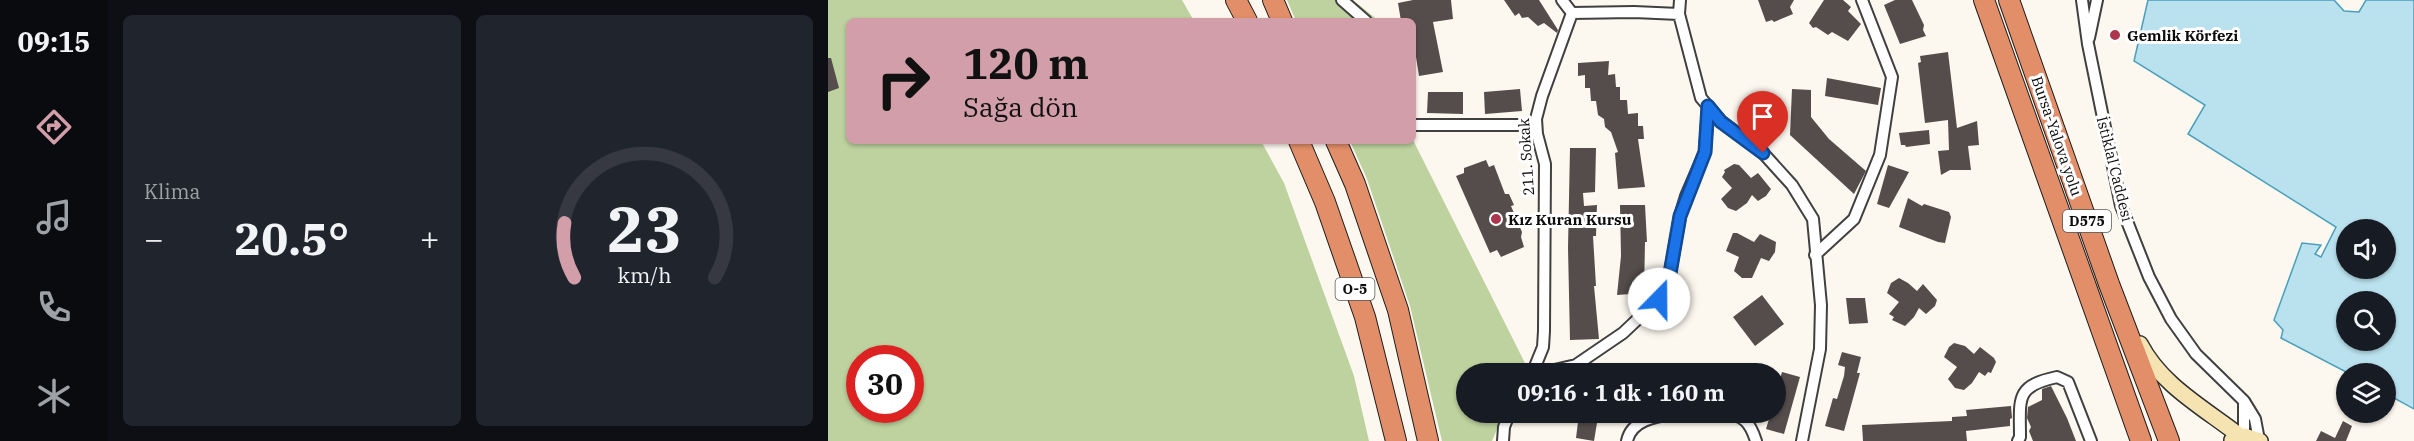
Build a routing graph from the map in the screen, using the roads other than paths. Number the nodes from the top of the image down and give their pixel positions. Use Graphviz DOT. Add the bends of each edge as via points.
graph roads {
  1 [pos="1222,0"];
  2 [pos="1236,0"];
  3 [pos="1273,0"];
  4 [pos="1342,0"];
  5 [pos="1562,0"];
  6 [pos="1680,0"];
  7 [pos="1862,0"];
  8 [pos="1984,0"];
  9 [pos="2009,0"];
  10 [pos="2082,0"];
  11 [pos="2097,0"];
  12 [pos="1572,13"];
  13 [pos="1679,14"];
  14 [pos="1232,18"];
  15 [pos="1245,18"];
  16 [pos="1281,18"];
  17 [pos="1363,18"];
  18 [pos="2088,44"];
  19 [pos="1708,106"];
  20 [pos="1416,125"];
  21 [pos="1536,125"];
  22 [pos="1298,144"];
  23 [pos="1337,144"];
  24 [pos="1815,255"];
  25 [pos="2109,284"];
  26 [pos="1538,363"];
  27 [pos="1579,363"];
  28 [pos="2120,380"];
  29 [pos="1506,423"];
  30 [pos="1640,423"];
  31 [pos="1748,423"];
  32 [pos="2246,439"];
  33 [pos="1396,441"];
  34 [pos="1428,441"];
  35 [pos="1503,441"];
  36 [pos="1627,441"];
  37 [pos="1756,441"];
  38 [pos="1802,441"];
  39 [pos="2018,441"];
  40 [pos="2091,441"];
  41 [pos="2133,441"];
  42 [pos="2141,441"];
  43 [pos="2169,441"];
  1 -- 14 [label="highway"];
  2 -- 15 [label="highway"];
  3 -- 16 [label="highway"];
  4 -- 17 [label="street"];
  5 -- 12 [label="street"];
  6 -- 13 [label="street"];
  7 -- 24 [label="street" via="1892,77 1881,155 1854,219"];
  8 -- 28 [label="highway, Bursa-Yalova yolu / D575"];
  9 -- 25 [label="highway, Bursa-Yalova yolu / D575"];
  10 -- 18 [label="street, İstiklal Caddesi"];
  11 -- 18 [label="street"];
  12 -- 13 [label="street"];
  12 -- 21 [label="street, 211. Sokak" via="1542,96"];
  13 -- 19 [label="street" via="1701,98"];
  18 -- 32 [label="street, İstiklal Caddesi" via="2121,206 2149,277 2171,319 2196,354 2244,401 2255,419"];
  19 -- 24 [label="street" via="1721,122 1763,153 1792,185 1813,219"];
  19 -- 27 [label="street" via="1705,152 1680,216 1669,279 1659,299 1623,333"];
  20 -- 21 [label="street"];
  21 -- 26 [label="street, 211. Sokak" via="1545,164 1544,331"];
  22 -- 33 [label="highway, O-5" via="1325,202 1365,318"];
  23 -- 34 [label="highway, O-5" via="1398,310"];
  24 -- 38 [label="street" via="1821,305 1820,349"];
  25 -- 32 [label="main road, İstiklal Caddesi" via="2147,358 2172,386"];
  25 -- 43 [label="highway, Bursa-Yalova yolu / D575"];
  28 -- 41 [label="main road"];
  28 -- 42 [label="highway, Bursa-Yalova yolu / D575"];
  29 -- 35 [label="street"];
  30 -- 36 [label="street" via="1629,430"];
  31 -- 37 [label="street"];
  39 -- 40 [label="street" via="2021,396 2029,385 2057,377 2068,382"];
}
